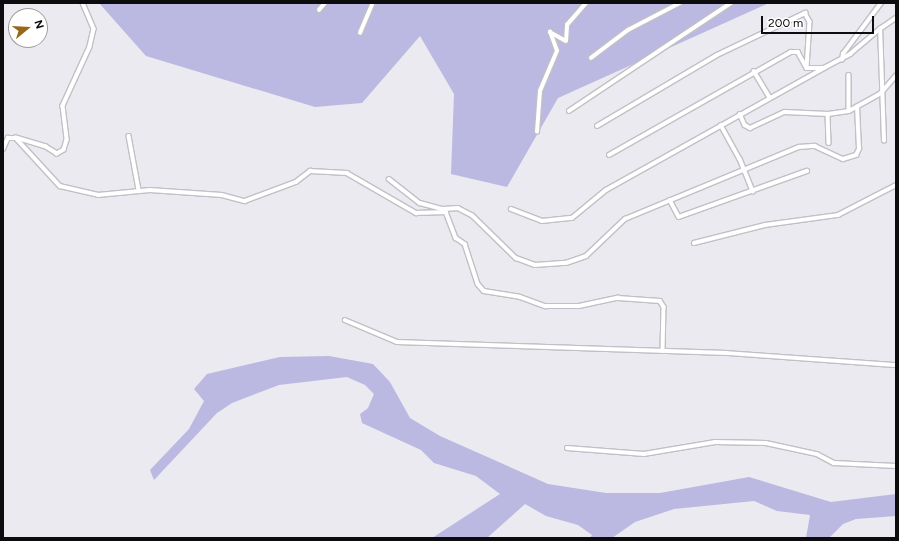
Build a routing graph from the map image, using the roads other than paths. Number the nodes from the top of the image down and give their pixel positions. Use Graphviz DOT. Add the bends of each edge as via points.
graph roads {
  1 [pos="83,3"];
  2 [pos="325,3"];
  3 [pos="373,3"];
  4 [pos="586,3"];
  5 [pos="680,3"];
  6 [pos="731,3"];
  7 [pos="881,3"];
  8 [pos="319,10"];
  9 [pos="896,18"];
  10 [pos="880,29"];
  11 [pos="360,33"];
  12 [pos="591,58"];
  13 [pos="842,60"];
  14 [pos="807,68"];
  15 [pos="824,68"];
  16 [pos="754,71"];
  17 [pos="849,75"];
  18 [pos="896,76"];
  19 [pos="881,93"];
  20 [pos="770,98"];
  21 [pos="857,107"];
  22 [pos="569,111"];
  23 [pos="849,111"];
  24 [pos="740,114"];
  25 [pos="828,114"];
  26 [pos="721,125"];
  27 [pos="597,126"];
  28 [pos="537,132"];
  29 [pos="129,136"];
  30 [pos="16,138"];
  31 [pos="884,141"];
  32 [pos="830,143"];
  33 [pos="3,149"];
  34 [pos="609,155"];
  35 [pos="745,170"];
  36 [pos="807,171"];
  37 [pos="389,179"];
  38 [pos="896,185"];
  39 [pos="139,190"];
  40 [pos="753,192"];
  41 [pos="670,200"];
  42 [pos="512,209"];
  43 [pos="444,211"];
  44 [pos="694,243"];
  45 [pos="345,320"];
  46 [pos="663,350"];
  47 [pos="896,365"];
  48 [pos="567,448"];
  49 [pos="896,466"];
  1 -- 30 [label="street" via="94,29 90,47 63,106 67,140 64,150 57,154 46,146"];
  2 -- 8 [label="street"];
  3 -- 11 [label="street"];
  4 -- 28 [label="street" via="567,25 566,41 550,32 557,51 540,92"];
  5 -- 12 [label="street" via="628,30"];
  6 -- 22 [label="street"];
  7 -- 13 [label="street" via="843,54"];
  9 -- 10 [label="street"];
  10 -- 13 [label="street"];
  10 -- 19 [label="street"];
  13 -- 15 [label="street"];
  14 -- 15 [label="street"];
  14 -- 16 [label="street" via="798,52 791,52"];
  14 -- 27 [label="street" via="810,22 805,13 717,55"];
  15 -- 20 [label="street"];
  16 -- 20 [label="street"];
  16 -- 34 [label="street"];
  17 -- 23 [label="street"];
  18 -- 19 [label="street"];
  19 -- 21 [label="street"];
  19 -- 31 [label="street"];
  20 -- 24 [label="street"];
  21 -- 23 [label="street"];
  21 -- 35 [label="street" via="856,155 843,159 808,144"];
  23 -- 25 [label="street"];
  24 -- 25 [label="street" via="745,126 750,128 785,112"];
  24 -- 26 [label="street"];
  25 -- 32 [label="street"];
  26 -- 35 [label="street"];
  26 -- 42 [label="street" via="606,190 572,218 536,220"];
  29 -- 39 [label="street"];
  30 -- 33 [label="street" via="8,138"];
  30 -- 39 [label="street" via="25,152 63,188 104,196"];
  35 -- 40 [label="street"];
  35 -- 41 [label="street"];
  36 -- 40 [label="street"];
  37 -- 43 [label="street" via="420,203"];
  38 -- 44 [label="street" via="838,216 765,226"];
  39 -- 43 [label="street" via="222,195 244,201 296,182 310,171 347,173 416,213"];
  40 -- 41 [label="street" via="679,217"];
  41 -- 43 [label="street" via="625,218 578,261 543,266 516,258 483,224 462,209"];
  43 -- 46 [label="street" via="456,238 465,244 480,289 545,306 579,306 618,298 658,300 664,307"];
  45 -- 46 [label="street" via="397,342"];
  46 -- 47 [label="street" via="861,360"];
  48 -- 49 [label="street" via="644,454 715,442 766,443 817,454 834,463"];
}
